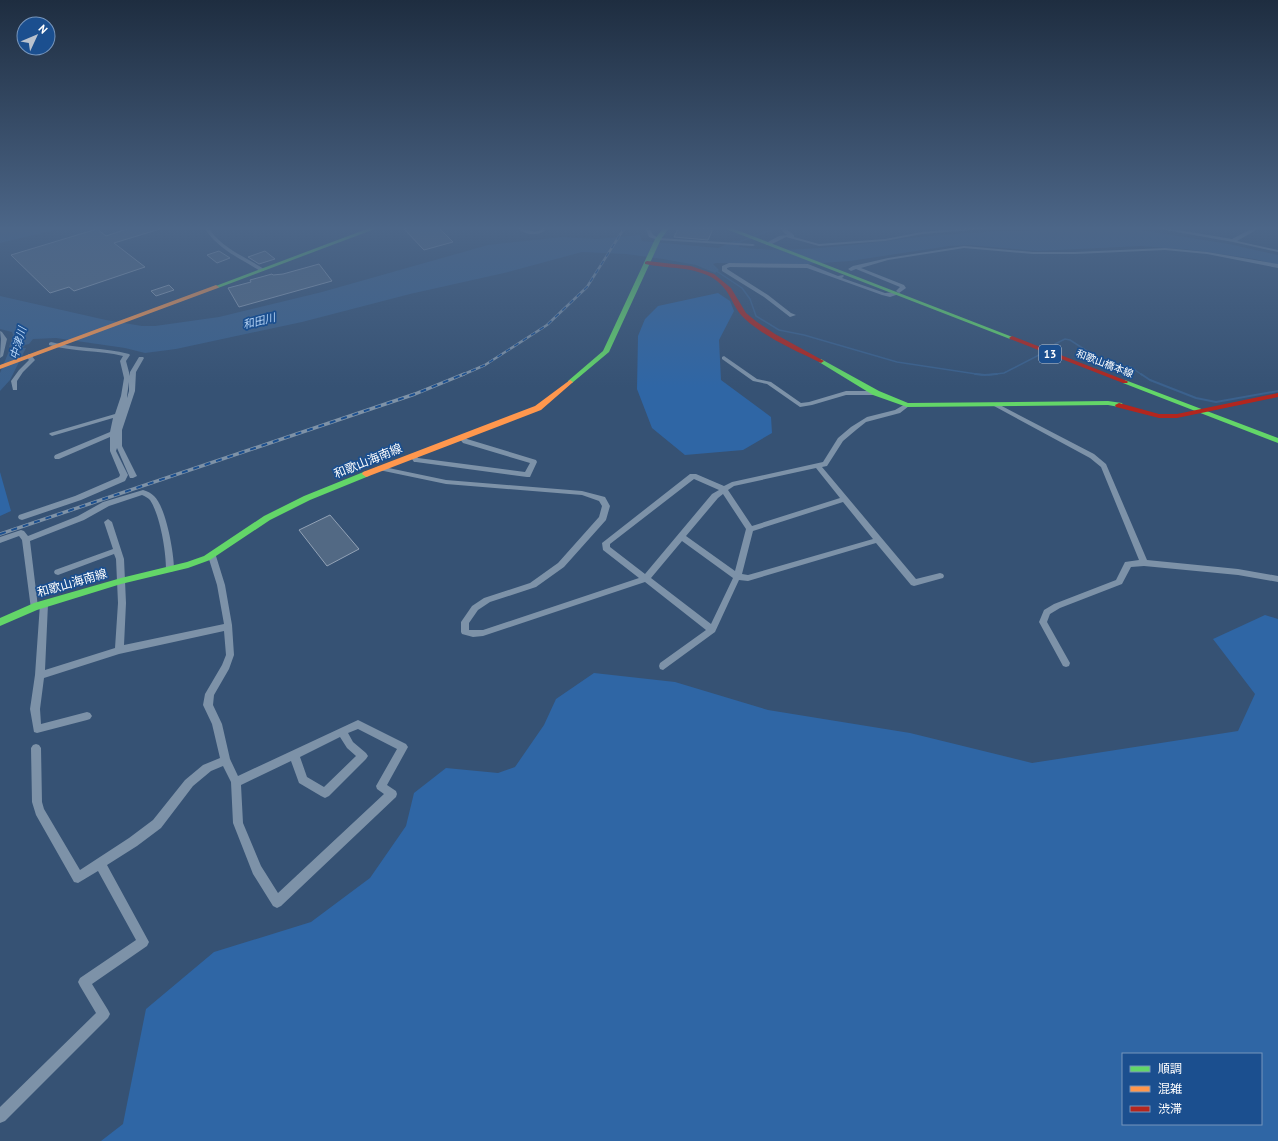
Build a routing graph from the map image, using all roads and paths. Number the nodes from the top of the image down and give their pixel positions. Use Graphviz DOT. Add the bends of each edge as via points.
graph roads {
  1 [pos="230,280"];
  2 [pos="639,280"];
  3 [pos="722,280"];
  4 [pos="738,280"];
  5 [pos="848,280"];
  6 [pos="867,280"];
  7 [pos="886,280"];
  8 [pos="727,283"];
  9 [pos="898,292"];
  10 [pos="794,315"];
  11 [pos="0,334"];
  12 [pos="58,344"];
  13 [pos="29,355"];
  14 [pos="141,358"];
  15 [pos="724,358"];
  16 [pos="0,363"];
  17 [pos="15,389"];
  18 [pos="876,393"];
  19 [pos="1278,395"];
  20 [pos="906,405"];
  21 [pos="996,405"];
  22 [pos="1210,410"];
  23 [pos="1199,412"];
  24 [pos="117,415"];
  25 [pos="52,434"];
  26 [pos="113,434"];
  27 [pos="1278,435"];
  28 [pos="462,438"];
  29 [pos="1278,441"];
  30 [pos="413,456"];
  31 [pos="57,457"];
  32 [pos="818,466"];
  33 [pos="379,468"];
  34 [pos="133,476"];
  35 [pos="724,489"];
  36 [pos="844,499"];
  37 [pos="22,517"];
  38 [pos="108,522"];
  39 [pos="750,529"];
  40 [pos="681,536"];
  41 [pos="0,540"];
  42 [pos="26,540"];
  43 [pos="878,540"];
  44 [pos="117,550"];
  45 [pos="212,556"];
  46 [pos="1144,563"];
  47 [pos="170,569"];
  48 [pos="58,572"];
  49 [pos="940,576"];
  50 [pos="737,577"];
  51 [pos="646,578"];
  52 [pos="1278,579"];
  53 [pos="120,581"];
  54 [pos="44,604"];
  55 [pos="34,607"];
  56 [pos="0,622"];
  57 [pos="228,627"];
  58 [pos="712,630"];
  59 [pos="119,650"];
  60 [pos="1066,663"];
  61 [pos="664,666"];
  62 [pos="40,676"];
  63 [pos="87,716"];
  64 [pos="342,731"];
  65 [pos="36,748"];
  66 [pos="294,754"];
  67 [pos="225,760"];
  68 [pos="236,782"];
  69 [pos="100,863"];
  70 [pos="0,1116"];
  1 -- 12 [label="main road"];
  2 -- 28 [label="main road, 和歌山海南線" via="606,352 599,359 538,408"];
  3 -- 8 [label="main road"];
  4 -- 8 [label="street"];
  4 -- 10 [label="street" via="778,304 790,315"];
  5 -- 9 [label="street" via="884,294"];
  6 -- 9 [label="main road, 和歌山橋本線 / 13"];
  7 -- 9 [label="street" via="902,286"];
  8 -- 18 [label="main road" via="746,316 762,328"];
  9 -- 22 [label="main road, 和歌山橋本線 / 13"];
  9 -- 23 [label="main road, 和歌山橋本線 / 13"];
  11 -- 16 [label="street" via="4,339"];
  12 -- 13 [label="main road"];
  12 -- 24 [label="street" via="65,348 97,349 127,355 123,361 127,378"];
  13 -- 16 [label="main road"];
  13 -- 17 [label="street" via="32,360 14,381"];
  14 -- 34 [label="street" via="133,372 132,390 119,430 119,446"];
  15 -- 18 [label="street" via="755,380 769,383 800,405 846,393"];
  18 -- 20 [label="main road"];
  19 -- 22 [label="main road"];
  20 -- 21 [label="main road"];
  20 -- 32 [label="street" via="902,410 865,420 846,434 825,464"];
  21 -- 23 [label="main road" via="1108,403 1128,406 1159,416"];
  21 -- 46 [label="street" via="1092,456 1104,466"];
  22 -- 23 [label="main road"];
  22 -- 27 [label="main road, 和歌山橋本線 / 13"];
  23 -- 29 [label="main road, 和歌山橋本線 / 13"];
  24 -- 25 [label="street"];
  24 -- 26 [label="street"];
  26 -- 31 [label="street"];
  26 -- 37 [label="street" via="113,451 124,475 122,479 78,498"];
  28 -- 30 [label="main road, 和歌山海南線"];
  28 -- 30 [label="street" via="534,462 527,475 416,460"];
  30 -- 33 [label="main road, 和歌山海南線"];
  32 -- 35 [label="street" via="732,484"];
  32 -- 36 [label="street"];
  33 -- 45 [label="main road, 和歌山海南線" via="267,518"];
  33 -- 51 [label="street" via="446,482 582,493 602,499 606,506 603,518 561,565 533,585 487,600 475,608 465,622 465,632 483,633"];
  35 -- 39 [label="street"];
  35 -- 40 [label="street"];
  35 -- 51 [label="street" via="693,476 606,543 606,548"];
  36 -- 39 [label="street"];
  36 -- 43 [label="street"];
  38 -- 44 [label="street"];
  39 -- 50 [label="street"];
  40 -- 50 [label="street"];
  40 -- 51 [label="street"];
  41 -- 42 [label="street" via="21,533"];
  42 -- 47 [label="street" via="81,518 106,504 143,492 152,498 160,519 170,558"];
  42 -- 55 [label="street"];
  43 -- 49 [label="street" via="914,583"];
  43 -- 50 [label="street" via="748,578"];
  44 -- 48 [label="street"];
  44 -- 53 [label="street" via="120,559"];
  45 -- 47 [label="main road, 和歌山海南線"];
  45 -- 57 [label="street"];
  46 -- 52 [label="street" via="1238,572"];
  46 -- 60 [label="street" via="1128,564 1118,582 1047,612 1043,622"];
  47 -- 53 [label="main road, 和歌山海南線"];
  50 -- 58 [label="street"];
  51 -- 58 [label="street"];
  53 -- 54 [label="main road, 和歌山海南線"];
  53 -- 59 [label="street" via="122,619"];
  54 -- 55 [label="main road, 和歌山海南線"];
  54 -- 62 [label="street"];
  55 -- 56 [label="main road, 和歌山海南線"];
  57 -- 59 [label="street"];
  57 -- 67 [label="street" via="230,655 210,694 208,705 217,724"];
  58 -- 61 [label="street"];
  59 -- 62 [label="street"];
  62 -- 63 [label="street" via="35,709 37,730"];
  64 -- 66 [label="street"];
  64 -- 66 [label="street" via="350,745 363,756 325,793 303,780"];
  64 -- 68 [label="street" via="358,724 403,747 381,786 392,794 277,902 257,870 238,823"];
  65 -- 69 [label="street" via="37,802 40,811 78,878"];
  66 -- 68 [label="street"];
  67 -- 68 [label="street"];
  67 -- 69 [label="street" via="207,768 190,783 157,824"];
  69 -- 70 [label="street" via="143,942 84,982 104,1014"];
}
